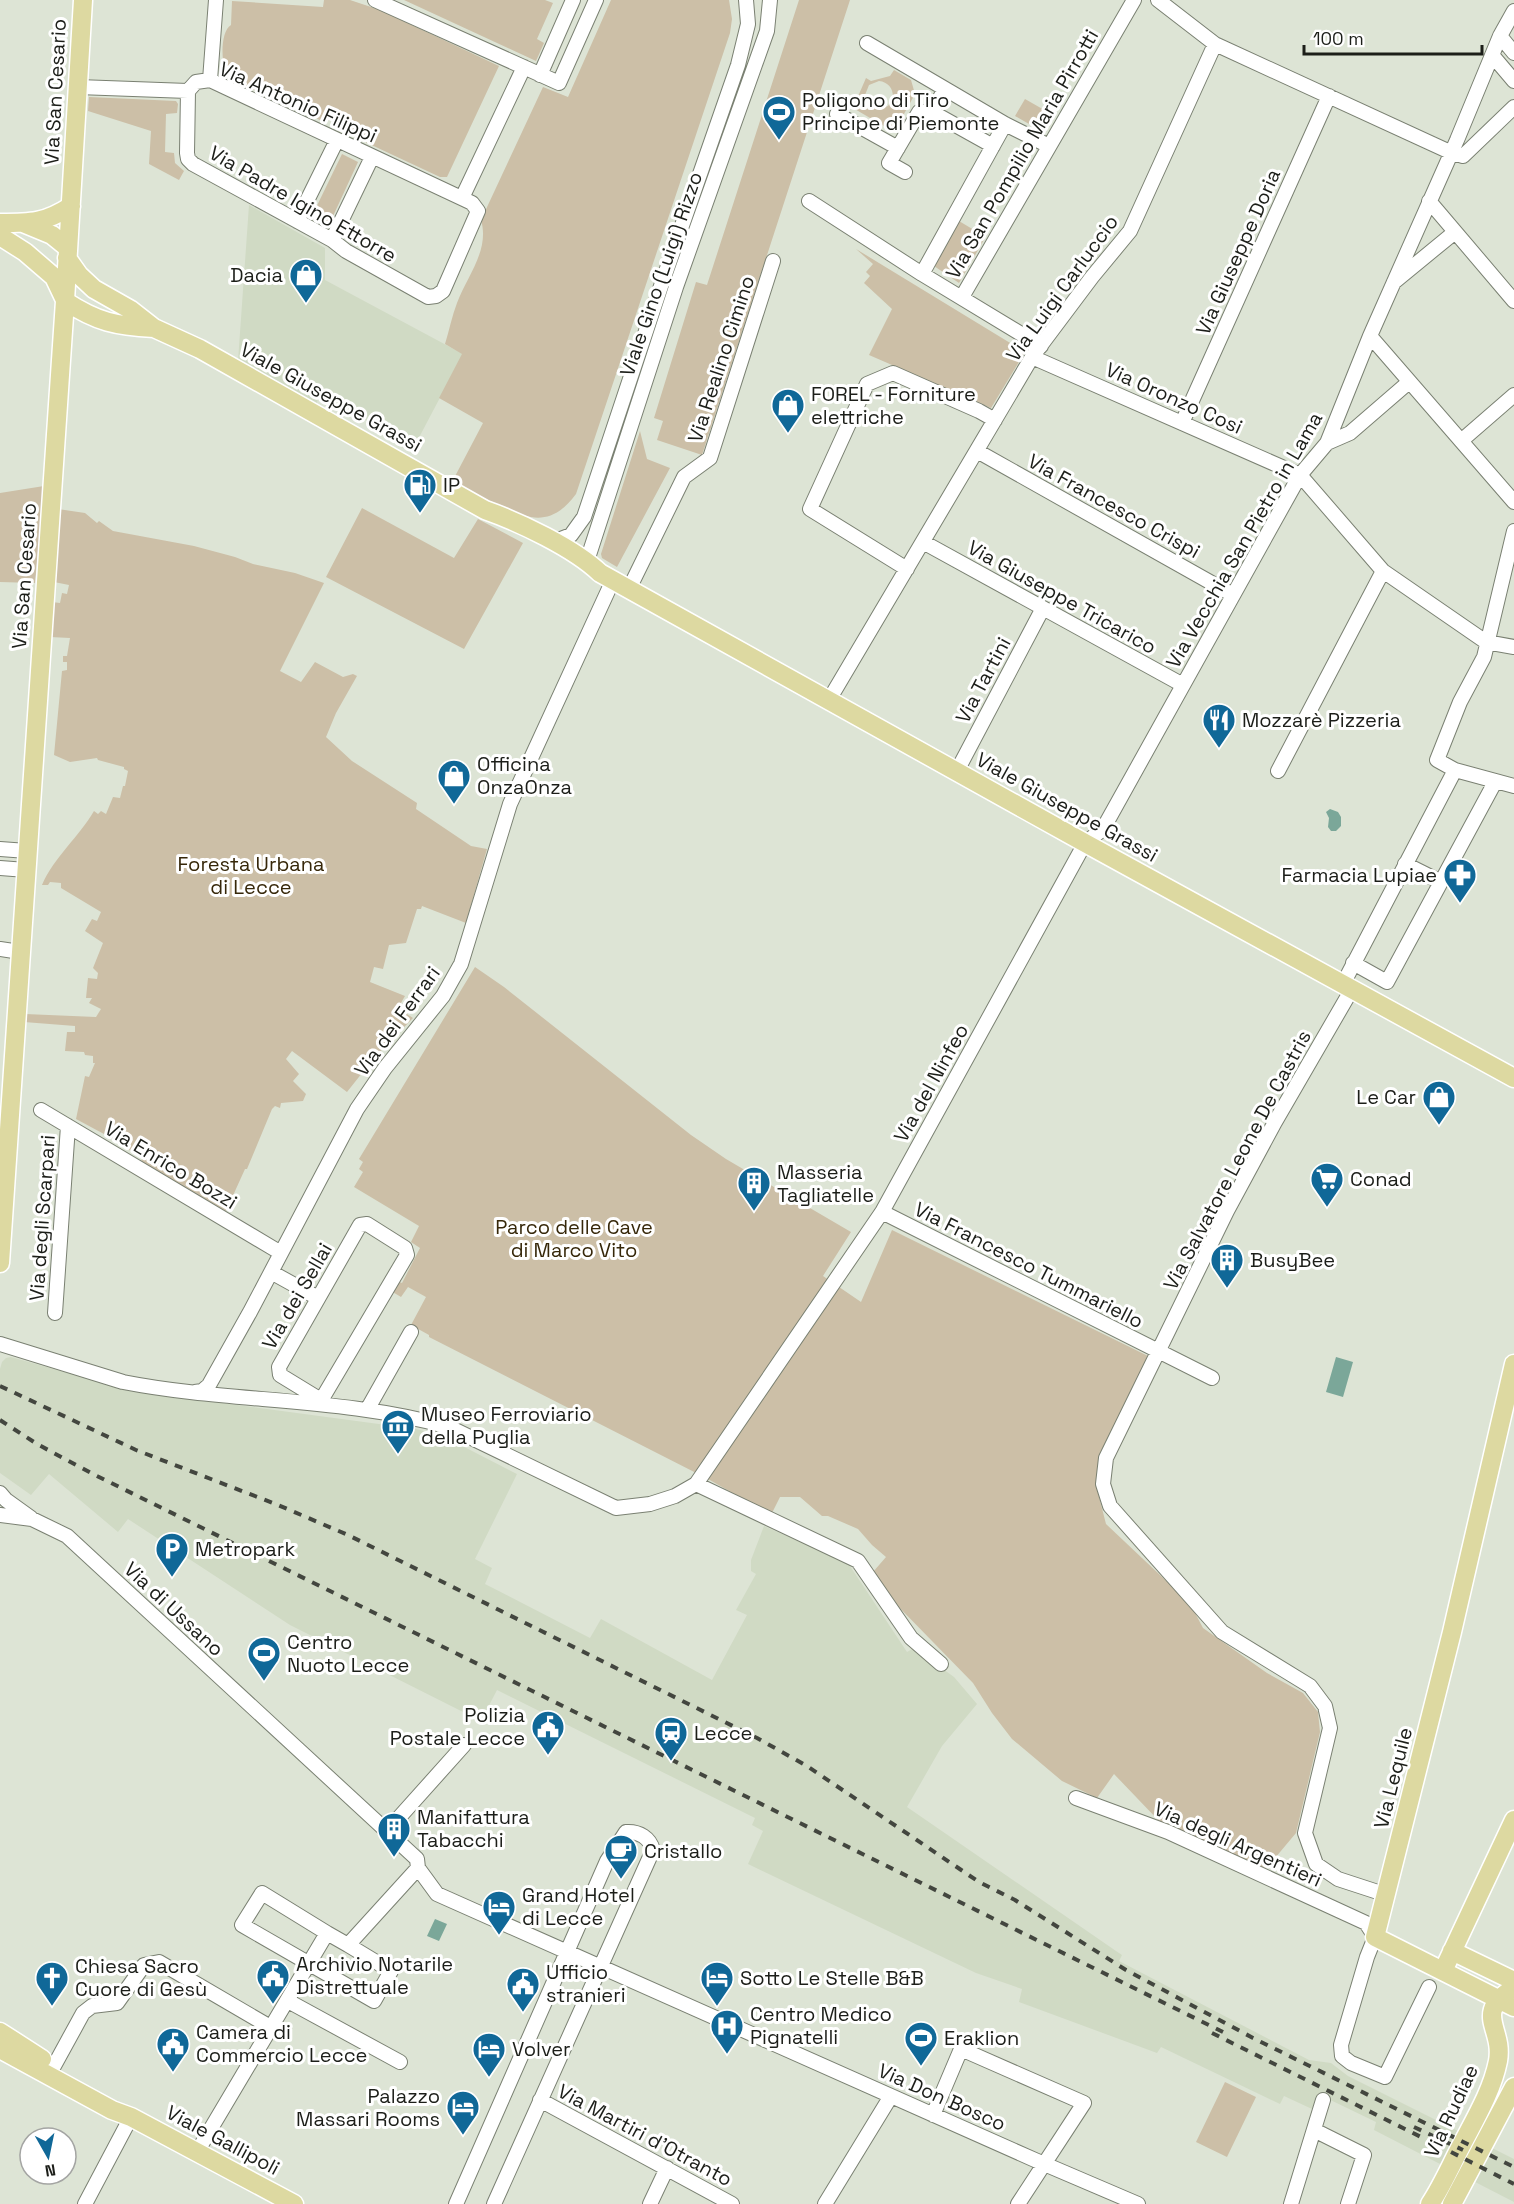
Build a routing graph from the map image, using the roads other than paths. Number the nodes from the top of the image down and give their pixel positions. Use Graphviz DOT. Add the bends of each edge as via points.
graph roads {
  1 [pos="83,0"];
  2 [pos="216,0"];
  3 [pos="375,0"];
  4 [pos="573,0"];
  5 [pos="596,0"];
  6 [pos="746,0"];
  7 [pos="770,0"];
  8 [pos="1134,0"];
  9 [pos="1158,0"];
  10 [pos="1514,11"];
  11 [pos="1500,36"];
  12 [pos="867,43"];
  13 [pos="1215,44"];
  14 [pos="1514,53"];
  15 [pos="1492,55"];
  16 [pos="524,67"];
  17 [pos="540,75"];
  18 [pos="210,80"];
  19 [pos="1514,81"];
  20 [pos="78,87"];
  21 [pos="945,89"];
  22 [pos="188,91"];
  23 [pos="1329,96"];
  24 [pos="1514,107"];
  25 [pos="932,112"];
  26 [pos="837,114"];
  27 [pos="1005,124"];
  28 [pos="337,140"];
  29 [pos="993,146"];
  30 [pos="1049,146"];
  31 [pos="898,148"];
  32 [pos="1450,152"];
  33 [pos="372,157"];
  34 [pos="905,172"];
  35 [pos="462,198"];
  36 [pos="809,201"];
  37 [pos="1429,201"];
  38 [pos="71,206"];
  39 [pos="297,221"];
  40 [pos="0,223"];
  41 [pos="22,223"];
  42 [pos="1455,232"];
  43 [pos="0,236"];
  44 [pos="332,240"];
  45 [pos="25,252"];
  46 [pos="68,253"];
  47 [pos="773,261"];
  48 [pos="922,274"];
  49 [pos="1392,284"];
  50 [pos="94,289"];
  51 [pos="962,297"];
  52 [pos="65,301"];
  53 [pos="1514,301"];
  54 [pos="154,328"];
  55 [pos="1370,336"];
  56 [pos="1036,352"];
  57 [pos="1410,381"];
  58 [pos="1514,395"];
  59 [pos="995,420"];
  60 [pos="1182,423"];
  61 [pos="1461,441"];
  62 [pos="1327,443"];
  63 [pos="977,451"];
  64 [pos="1300,475"];
  65 [pos="1514,502"];
  66 [pos="484,510"];
  67 [pos="1514,531"];
  68 [pos="553,542"];
  69 [pos="922,542"];
  70 [pos="907,569"];
  71 [pos="1383,571"];
  72 [pos="607,576"];
  73 [pos="1233,595"];
  74 [pos="1043,608"];
  75 [pos="1486,642"];
  76 [pos="1514,647"];
  77 [pos="1183,685"];
  78 [pos="829,700"];
  79 [pos="1455,770"];
  80 [pos="957,771"];
  81 [pos="1278,771"];
  82 [pos="1495,782"];
  83 [pos="1514,786"];
  84 [pos="1085,843"];
  85 [pos="0,849"];
  86 [pos="27,851"];
  87 [pos="1404,864"];
  88 [pos="0,868"];
  89 [pos="26,870"];
  90 [pos="1440,882"];
  91 [pos="0,949"];
  92 [pos="20,952"];
  93 [pos="1353,963"];
  94 [pos="1348,986"];
  95 [pos="1514,1078"];
  96 [pos="41,1110"];
  97 [pos="68,1126"];
  98 [pos="882,1212"];
  99 [pos="281,1253"];
  100 [pos="0,1263"];
  101 [pos="271,1272"];
  102 [pos="318,1298"];
  103 [pos="55,1313"];
  104 [pos="411,1332"];
  105 [pos="0,1344"];
  106 [pos="1158,1352"];
  107 [pos="1514,1365"];
  108 [pos="1212,1378"];
  109 [pos="194,1392"];
  110 [pos="319,1404"];
  111 [pos="367,1410"];
  112 [pos="696,1484"];
  113 [pos="0,1493"];
  114 [pos="0,1515"];
  115 [pos="32,1519"];
  116 [pos="941,1664"];
  117 [pos="464,1745"];
  118 [pos="1076,1798"];
  119 [pos="1514,1820"];
  120 [pos="387,1831"];
  121 [pos="418,1868"];
  122 [pos="1387,1895"];
  123 [pos="327,1932"];
  124 [pos="1375,1937"];
  125 [pos="348,1945"];
  126 [pos="1452,1951"];
  127 [pos="566,1952"];
  128 [pos="309,1965"];
  129 [pos="599,1967"];
  130 [pos="1443,1971"];
  131 [pos="1514,1981"];
  132 [pos="1428,1987"];
  133 [pos="1514,1988"];
  134 [pos="288,2001"];
  135 [pos="1506,2004"];
  136 [pos="272,2028"];
  137 [pos="0,2032"];
  138 [pos="0,2049"];
  139 [pos="400,2062"];
  140 [pos="54,2066"];
  141 [pos="1514,2087"];
  142 [pos="891,2096"];
  143 [pos="540,2100"];
  144 [pos="1323,2100"];
  145 [pos="933,2115"];
  146 [pos="131,2116"];
  147 [pos="1314,2130"];
  148 [pos="197,2152"];
  149 [pos="1044,2164"];
  150 [pos="667,2168"];
  151 [pos="85,2204"];
  152 [pos="294,2204"];
  153 [pos="456,2204"];
  154 [pos="494,2204"];
  155 [pos="650,2204"];
  156 [pos="732,2204"];
  157 [pos="825,2204"];
  158 [pos="1018,2204"];
  159 [pos="1138,2204"];
  160 [pos="1290,2204"];
  161 [pos="1348,2204"];
  162 [pos="1430,2204"];
  163 [pos="1452,2204"];
  1 -- 20 [label="main road, Via San Cesario"];
  2 -- 18 [label="street"];
  3 -- 16 [label="street"];
  4 -- 17 [label="street"];
  5 -- 17 [label="street" via="559,83"];
  6 -- 68 [label="street, Viale Gino (Luigi) Rizzo" via="748,24 738,65 584,517 571,535"];
  7 -- 72 [label="street, Viale Gino (Luigi) Rizzo" via="767,31 676,287"];
  8 -- 30 [label="street, Via San Pompilio Maria Pirrotti"];
  9 -- 13 [label="street"];
  10 -- 11 [label="street, Via Vecchia San Pietro in Lama"];
  11 -- 14 [label="street"];
  11 -- 15 [label="street, Via Vecchia San Pietro in Lama"];
  12 -- 21 [label="street"];
  13 -- 23 [label="street"];
  13 -- 56 [label="street, Via Luigi Carluccio" via="1130,231"];
  15 -- 19 [label="street"];
  15 -- 32 [label="street, Via Vecchia San Pietro in Lama"];
  16 -- 17 [label="street"];
  16 -- 35 [label="street"];
  18 -- 22 [label="street, Via Antonio Filippi" via="196,82"];
  18 -- 28 [label="street, Via Antonio Filippi"];
  20 -- 22 [label="street, Via Antonio Filippi"];
  20 -- 38 [label="main road, Via San Cesario"];
  21 -- 25 [label="street"];
  21 -- 27 [label="street"];
  22 -- 39 [label="street, Via Padre Igino Ettorre" via="188,159"];
  23 -- 32 [label="street"];
  23 -- 60 [label="street, Via Giuseppe Doria"];
  24 -- 32 [label="street" via="1463,156"];
  25 -- 29 [label="street"];
  25 -- 31 [label="street" via="919,112"];
  26 -- 31 [label="street"];
  27 -- 29 [label="street"];
  27 -- 30 [label="street"];
  28 -- 33 [label="street, Via Antonio Filippi"];
  28 -- 39 [label="street"];
  29 -- 48 [label="street"];
  30 -- 51 [label="street, Via San Pompilio Maria Pirrotti"];
  31 -- 34 [label="street" via="889,163"];
  32 -- 37 [label="street, Via Vecchia San Pietro in Lama"];
  33 -- 35 [label="street, Via Antonio Filippi"];
  33 -- 44 [label="street"];
  35 -- 44 [label="street, Via Padre Igino Ettorre" via="478,211 443,291 436,296 428,297"];
  36 -- 48 [label="street, Via Oronzo Cosi"];
  37 -- 42 [label="street"];
  37 -- 49 [label="street, Via Vecchia San Pietro in Lama"];
  38 -- 41 [label="main road" via="51,218"];
  38 -- 46 [label="main road, Via San Cesario"];
  39 -- 44 [label="street, Via Padre Igino Ettorre"];
  40 -- 41 [label="main road"];
  41 -- 46 [label="main road, Viale Giuseppe Grassi" via="52,235"];
  42 -- 49 [label="street"];
  42 -- 53 [label="street"];
  43 -- 45 [label="main road"];
  45 -- 46 [label="main road"];
  45 -- 52 [label="main road" via="54,277"];
  46 -- 50 [label="main road, Viale Giuseppe Grassi" via="79,275"];
  46 -- 52 [label="main road, Via San Cesario"];
  47 -- 72 [label="street, Via Realino Cimino" via="710,458 684,477"];
  48 -- 51 [label="street, Via Oronzo Cosi"];
  49 -- 55 [label="street, Via Vecchia San Pietro in Lama"];
  50 -- 52 [label="main road" via="77,292"];
  50 -- 54 [label="main road, Viale Giuseppe Grassi"];
  51 -- 56 [label="street, Via Oronzo Cosi"];
  52 -- 54 [label="main road, Viale Giuseppe Grassi" via="99,320"];
  52 -- 86 [label="main road, Via San Cesario"];
  54 -- 66 [label="main road, Viale Giuseppe Grassi" via="230,366"];
  55 -- 57 [label="street"];
  55 -- 62 [label="street, Via Vecchia San Pietro in Lama"];
  56 -- 59 [label="street, Via Luigi Carluccio"];
  56 -- 60 [label="street, Via Oronzo Cosi"];
  57 -- 61 [label="street"];
  57 -- 62 [label="street" via="1350,433"];
  58 -- 61 [label="street"];
  59 -- 63 [label="street, Via Luigi Carluccio"];
  59 -- 70 [label="street" via="893,373 867,384 810,510"];
  60 -- 64 [label="street, Via Oronzo Cosi"];
  61 -- 65 [label="street"];
  62 -- 64 [label="street, Via Vecchia San Pietro in Lama"];
  63 -- 69 [label="street, Via Luigi Carluccio"];
  63 -- 73 [label="street, Via Francesco Crispi"];
  64 -- 71 [label="street"];
  64 -- 73 [label="street, Via Vecchia San Pietro in Lama"];
  66 -- 68 [label="main road, Viale Giuseppe Grassi"];
  66 -- 72 [label="main road, Viale Giuseppe Grassi" via="507,527 588,571"];
  67 -- 75 [label="street"];
  68 -- 72 [label="main road, Viale Giuseppe Grassi"];
  69 -- 70 [label="street, Via Luigi Carluccio"];
  69 -- 74 [label="street, Via Giuseppe Tricarico"];
  70 -- 78 [label="street, Via Luigi Carluccio"];
  71 -- 75 [label="street"];
  71 -- 81 [label="street"];
  72 -- 78 [label="main road, Viale Giuseppe Grassi"];
  72 -- 99 [label="street, Via dei Ferrari" via="510,804 461,964 443,996 357,1109"];
  73 -- 77 [label="street, Via Vecchia San Pietro in Lama"];
  74 -- 77 [label="street, Via Giuseppe Tricarico"];
  74 -- 80 [label="street, Via Tartini"];
  75 -- 76 [label="street"];
  75 -- 79 [label="street" via="1484,657 1460,702 1437,760"];
  77 -- 84 [label="street, Via Vecchia San Pietro in Lama" via="1103,830"];
  78 -- 80 [label="main road, Viale Giuseppe Grassi"];
  79 -- 82 [label="street"];
  79 -- 87 [label="street, Via Salvatore Leone De Castris"];
  80 -- 84 [label="main road, Viale Giuseppe Grassi"];
  82 -- 83 [label="street"];
  82 -- 90 [label="street"];
  84 -- 94 [label="main road, Viale Giuseppe Grassi"];
  84 -- 98 [label="street, Via del Ninfeo"];
  85 -- 86 [label="street"];
  86 -- 89 [label="main road, Via San Cesario"];
  87 -- 90 [label="street"];
  87 -- 93 [label="street, Via Salvatore Leone De Castris"];
  88 -- 89 [label="street"];
  89 -- 92 [label="main road, Via San Cesario"];
  90 -- 93 [label="street" via="1387,982"];
  91 -- 92 [label="street"];
  92 -- 100 [label="main road, Via San Cesario"];
  93 -- 94 [label="street, Via Salvatore Leone De Castris"];
  94 -- 95 [label="main road, Viale Giuseppe Grassi"];
  94 -- 106 [label="street, Via Salvatore Leone De Castris" via="1227,1211"];
  96 -- 97 [label="street, Via Enrico Bozzi"];
  97 -- 99 [label="street, Via Enrico Bozzi"];
  97 -- 103 [label="street, Via degli Scarpari"];
  98 -- 106 [label="street, Via Francesco Tummariello"];
  98 -- 112 [label="street, Via del Ninfeo"];
  99 -- 101 [label="street, Via dei Ferrari"];
  101 -- 102 [label="street"];
  101 -- 109 [label="street, Via dei Ferrari" via="209,1384"];
  102 -- 110 [label="street, Via dei Sellai" via="279,1367 280,1374 316,1397"];
  102 -- 110 [label="street, Via dei Sellai" via="360,1225 367,1224 405,1248 407,1255"];
  104 -- 111 [label="street"];
  105 -- 109 [label="street" via="123,1382"];
  106 -- 108 [label="street, Via Francesco Tummariello"];
  106 -- 122 [label="street, Via Francesco Tummariello" via="1106,1458 1102,1484 1110,1506 1222,1632 1311,1686 1326,1706 1330,1728 1305,1833 1316,1864 1338,1879"];
  107 -- 122 [label="main road, Via Lequile"];
  109 -- 110 [label="street"];
  110 -- 111 [label="street"];
  111 -- 112 [label="street" via="449,1427 616,1508 650,1504"];
  112 -- 116 [label="street" via="858,1561 911,1638"];
  113 -- 115 [label="street"];
  114 -- 115 [label="street, Via di Ussano"];
  115 -- 120 [label="street, Via di Ussano" via="68,1536"];
  117 -- 120 [label="street"];
  118 -- 124 [label="street, Via degli Argentieri" via="1167,1832 1288,1886 1366,1923"];
  119 -- 126 [label="main road"];
  120 -- 121 [label="street, Via di Ussano" via="417,1858"];
  121 -- 125 [label="street"];
  121 -- 127 [label="street, Via di Ussano" via="437,1894"];
  122 -- 124 [label="main road, Via Lequile"];
  123 -- 125 [label="street"];
  123 -- 128 [label="street"];
  123 -- 128 [label="street" via="262,1893 242,1925"];
  124 -- 130 [label="main road"];
  124 -- 132 [label="street, Via Lequile" via="1341,2044 1342,2056 1385,2077"];
  125 -- 128 [label="street" via="391,1971 374,2001"];
  126 -- 130 [label="main road"];
  126 -- 131 [label="main road"];
  127 -- 129 [label="street, Via Don Bosco"];
  127 -- 129 [label="street" via="607,1861 626,1832 645,1837 653,1850"];
  127 -- 153 [label="street"];
  128 -- 134 [label="street"];
  129 -- 142 [label="street, Via Don Bosco"];
  129 -- 143 [label="street"];
  130 -- 135 [label="main road"];
  133 -- 135 [label="main road"];
  134 -- 136 [label="street"];
  134 -- 139 [label="street"];
  135 -- 162 [label="main road, Via Rudiae" via="1492,2009 1499,2045 1492,2084"];
  136 -- 140 [label="street" via="159,1962 144,1965 117,2003 92,2006 83,2013"];
  136 -- 148 [label="street"];
  137 -- 140 [label="main road, Viale Gallipoli"];
  138 -- 146 [label="main road, Viale Gallipoli" via="112,2110"];
  140 -- 146 [label="main road, Viale Gallipoli"];
  141 -- 163 [label="main road"];
  142 -- 145 [label="street, Via Don Bosco"];
  142 -- 157 [label="street"];
  143 -- 150 [label="street, Via Martiri d'Otranto"];
  143 -- 154 [label="street"];
  144 -- 147 [label="street"];
  145 -- 149 [label="street, Via Don Bosco"];
  145 -- 149 [label="street" via="961,2049 1084,2103"];
  146 -- 148 [label="main road, Viale Gallipoli"];
  146 -- 151 [label="street"];
  147 -- 160 [label="street"];
  147 -- 161 [label="street" via="1364,2156"];
  148 -- 152 [label="main road, Viale Gallipoli"];
  149 -- 158 [label="street"];
  149 -- 159 [label="street, Via Don Bosco"];
  150 -- 155 [label="street"];
  150 -- 156 [label="street, Via Martiri d'Otranto"];
}
